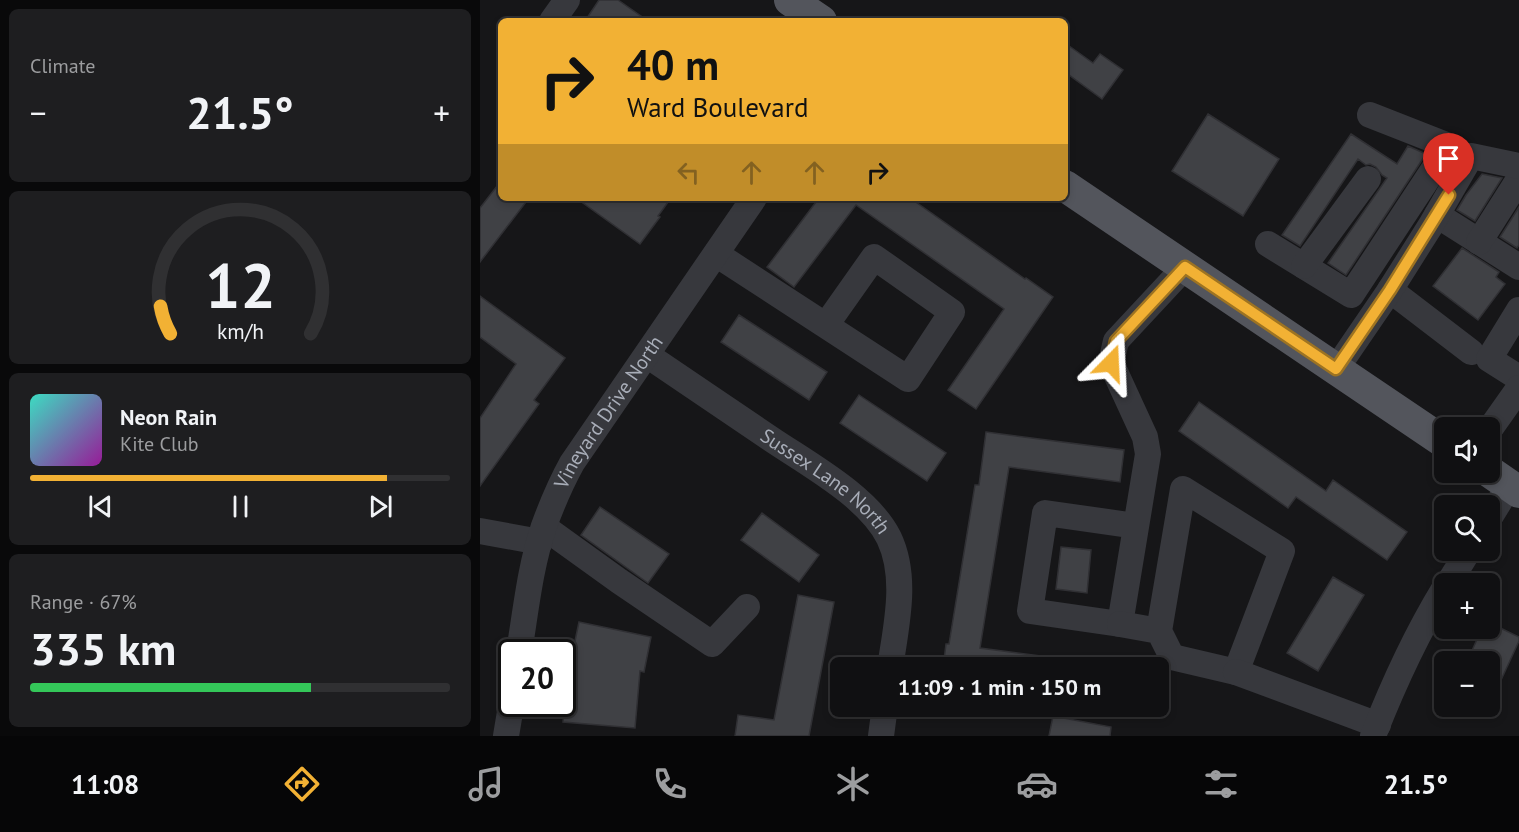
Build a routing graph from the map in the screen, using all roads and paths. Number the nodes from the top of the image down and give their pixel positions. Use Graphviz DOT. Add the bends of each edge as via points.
graph roads {
  1 [pos="567,0"];
  2 [pos="790,0"];
  3 [pos="554,18"];
  4 [pos="817,18"];
  5 [pos="1370,115"];
  6 [pos="1460,151"];
  7 [pos="1519,166"];
  8 [pos="1368,179"];
  9 [pos="1519,179"];
  10 [pos="1068,188"];
  11 [pos="752,201"];
  12 [pos="1437,215"];
  13 [pos="1479,242"];
  14 [pos="1268,244"];
  15 [pos="716,254"];
  16 [pos="1304,266"];
  17 [pos="1185,267"];
  18 [pos="1519,267"];
  19 [pos="1390,290"];
  20 [pos="1519,310"];
  21 [pos="826,325"];
  22 [pos="1471,352"];
  23 [pos="647,355"];
  24 [pos="1336,369"];
  25 [pos="1519,378"];
  26 [pos="1519,388"];
  27 [pos="1498,417"];
  28 [pos="1434,435"];
  29 [pos="1136,526"];
  30 [pos="480,531"];
  31 [pos="542,534"];
  32 [pos="1434,605"];
  33 [pos="747,607"];
  34 [pos="1120,624"];
  35 [pos="1159,631"];
  36 [pos="521,639"];
  37 [pos="892,657"];
  38 [pos="1236,672"];
  39 [pos="509,717"];
  40 [pos="883,717"];
  41 [pos="1376,731"];
  42 [pos="506,736"];
  43 [pos="880,736"];
  1 -- 3 [label="street"];
  2 -- 4 [label="main road"];
  5 -- 6 [label="street"];
  6 -- 7 [label="street"];
  6 -- 12 [label="street"];
  6 -- 16 [label="street" via="1351,295"];
  8 -- 16 [label="street"];
  9 -- 13 [label="street"];
  10 -- 17 [label="main road"];
  11 -- 15 [label="street, Vineyard Drive North"];
  12 -- 13 [label="street"];
  12 -- 19 [label="street"];
  13 -- 18 [label="street"];
  14 -- 16 [label="street"];
  15 -- 21 [label="street"];
  15 -- 23 [label="street, Vineyard Drive North"];
  17 -- 24 [label="main road"];
  17 -- 29 [label="street" via="1116,341 1111,363 1145,437 1148,454"];
  19 -- 22 [label="street"];
  19 -- 24 [label="street"];
  20 -- 25 [label="street" via="1489,359"];
  21 -- 21 [label="street" via="908,379 952,312 874,257"];
  23 -- 31 [label="street, Vineyard Drive North" via="572,463"];
  23 -- 37 [label="street, Sussex Lane North" via="834,482 877,519 889,538 900,580"];
  24 -- 28 [label="main road"];
  26 -- 27 [label="street"];
  29 -- 34 [label="street"];
  29 -- 34 [label="street" via="1045,513 1030,611"];
  30 -- 31 [label="street"];
  31 -- 33 [label="street" via="712,644"];
  31 -- 36 [label="street, Vineyard Drive North"];
  32 -- 41 [label="street" via="1396,680"];
  34 -- 35 [label="street"];
  35 -- 38 [label="street" via="1172,657"];
  35 -- 38 [label="street" via="1183,489 1282,551"];
  38 -- 41 [label="street"];
  39 -- 42 [label="street"];
  40 -- 43 [label="street"];
}
